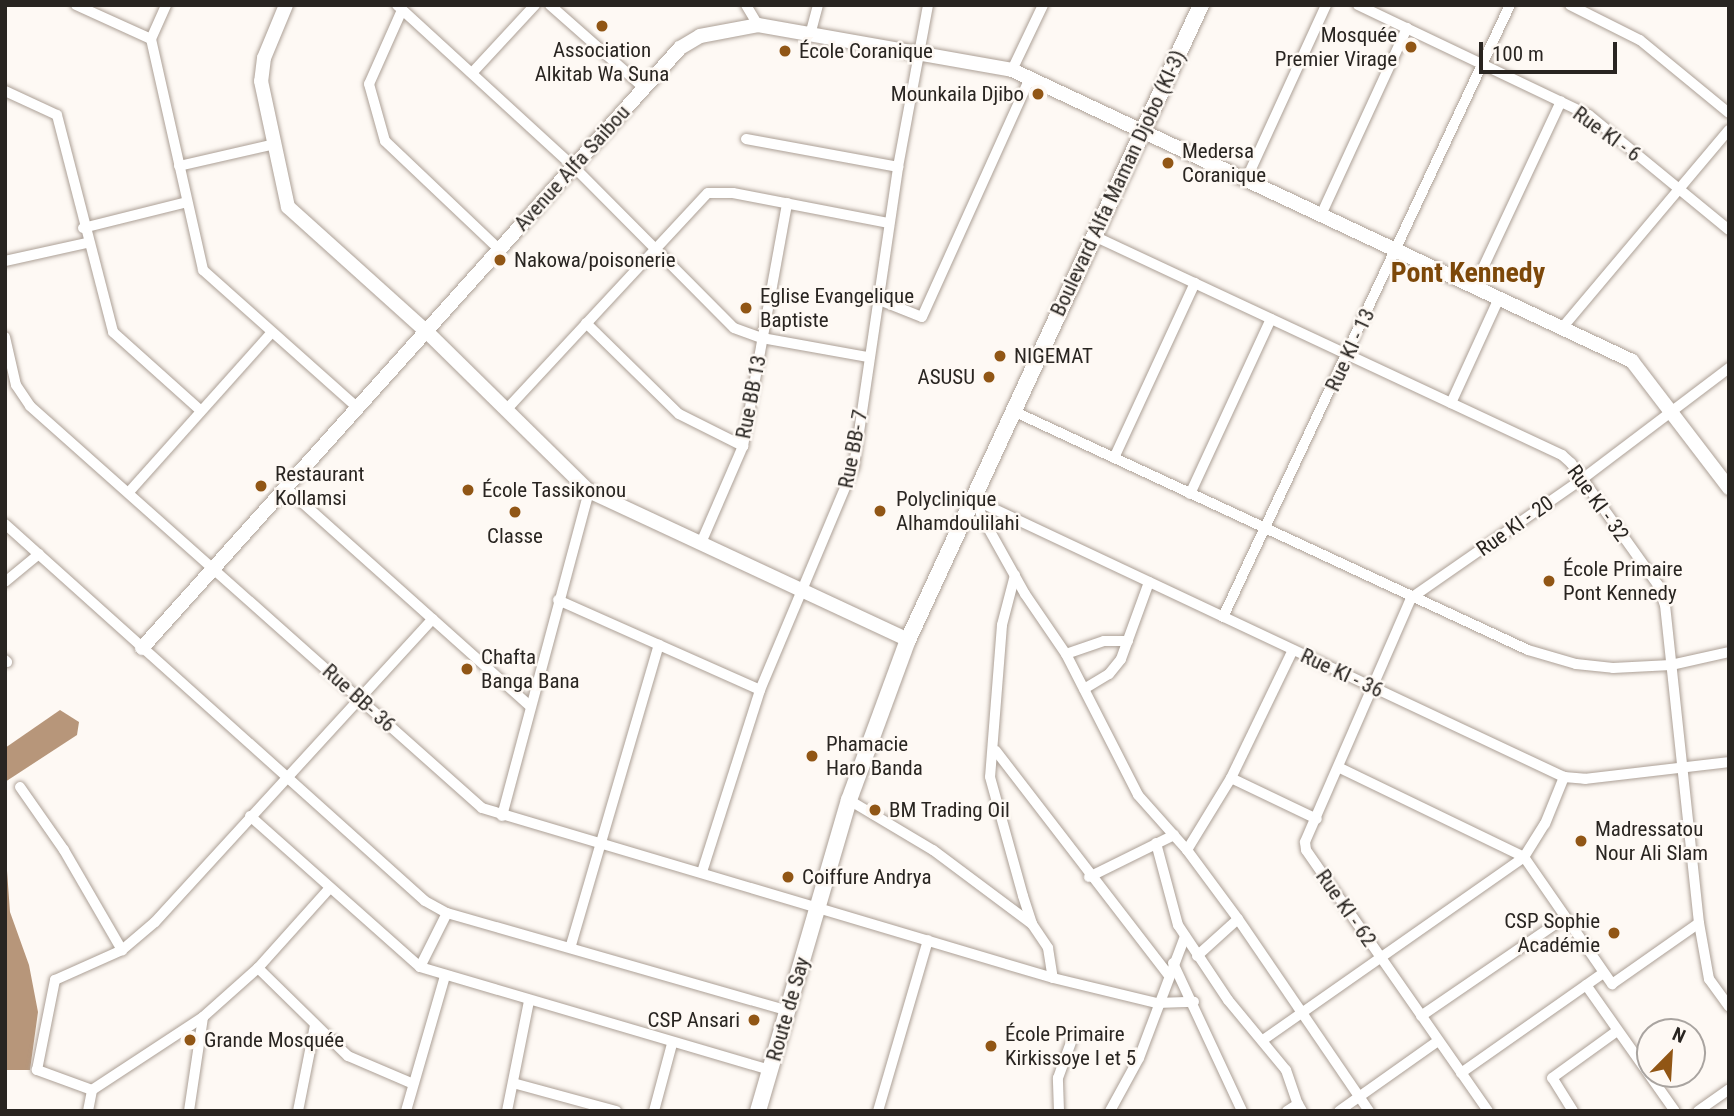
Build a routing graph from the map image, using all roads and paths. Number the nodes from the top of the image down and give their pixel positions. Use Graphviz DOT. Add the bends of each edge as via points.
graph roads {
  1 [pos="76,5"];
  2 [pos="166,5"];
  3 [pos="286,5"];
  4 [pos="535,5"];
  5 [pos="550,5"];
  6 [pos="747,5"];
  7 [pos="818,5"];
  8 [pos="928,5"];
  9 [pos="1043,5"];
  10 [pos="1201,5"];
  11 [pos="1326,5"];
  12 [pos="1358,5"];
  13 [pos="1510,5"];
  14 [pos="1570,5"];
  15 [pos="399,8"];
  16 [pos="758,25"];
  17 [pos="1407,28"];
  18 [pos="810,35"];
  19 [pos="151,39"];
  20 [pos="920,54"];
  21 [pos="1483,64"];
  22 [pos="1012,70"];
  23 [pos="472,73"];
  24 [pos="1030,79"];
  25 [pos="644,89"];
  26 [pos="5,91"];
  27 [pos="1561,101"];
  28 [pos="1729,113"];
  29 [pos="1729,130"];
  30 [pos="1142,131"];
  31 [pos="746,139"];
  32 [pos="275,144"];
  33 [pos="179,166"];
  34 [pos="573,166"];
  35 [pos="898,167"];
  36 [pos="1246,180"];
  37 [pos="1679,189"];
  38 [pos="187,202"];
  39 [pos="787,203"];
  40 [pos="1321,215"];
  41 [pos="889,223"];
  42 [pos="83,228"];
  43 [pos="1729,230"];
  44 [pos="1094,236"];
  45 [pos="87,243"];
  46 [pos="657,248"];
  47 [pos="499,249"];
  48 [pos="1396,250"];
  49 [pos="5,261"];
  50 [pos="1195,283"];
  51 [pos="1474,287"];
  52 [pos="1499,298"];
  53 [pos="877,299"];
  54 [pos="1271,319"];
  55 [pos="586,323"];
  56 [pos="1562,328"];
  57 [pos="427,332"];
  58 [pos="271,334"];
  59 [pos="5,337"];
  60 [pos="762,338"];
  61 [pos="1348,355"];
  62 [pos="868,357"];
  63 [pos="1729,368"];
  64 [pos="1451,403"];
  65 [pos="358,408"];
  66 [pos="1671,408"];
  67 [pos="506,410"];
  68 [pos="1012,410"];
  69 [pos="201,411"];
  70 [pos="743,446"];
  71 [pos="1114,458"];
  72 [pos="1581,480"];
  73 [pos="286,488"];
  74 [pos="1729,488"];
  75 [pos="589,491"];
  76 [pos="129,492"];
  77 [pos="1190,494"];
  78 [pos="974,499"];
  79 [pos="5,524"];
  80 [pos="1265,530"];
  81 [pos="701,543"];
  82 [pos="39,554"];
  83 [pos="214,567"];
  84 [pos="1016,575"];
  85 [pos="5,582"];
  86 [pos="1149,582"];
  87 [pos="801,590"];
  88 [pos="1411,598"];
  89 [pos="558,600"];
  90 [pos="1223,617"];
  91 [pos="433,619"];
  92 [pos="908,640"];
  93 [pos="1128,641"];
  94 [pos="659,645"];
  95 [pos="142,648"];
  96 [pos="1293,650"];
  97 [pos="1729,652"];
  98 [pos="1066,654"];
  99 [pos="1671,665"];
  100 [pos="1375,688"];
  101 [pos="1084,689"];
  102 [pos="760,690"];
  103 [pos="360,698"];
  104 [pos="529,705"];
  105 [pos="996,751"];
  106 [pos="1729,762"];
  107 [pos="1340,768"];
  108 [pos="1685,768"];
  109 [pos="1564,777"];
  110 [pos="286,778"];
  111 [pos="1231,778"];
  112 [pos="20,787"];
  113 [pos="849,800"];
  114 [pos="250,816"];
  115 [pos="502,816"];
  116 [pos="1317,819"];
  117 [pos="1174,835"];
  118 [pos="601,841"];
  119 [pos="1156,843"];
  120 [pos="1187,850"];
  121 [pos="1524,857"];
  122 [pos="702,872"];
  123 [pos="1089,877"];
  124 [pos="329,889"];
  125 [pos="818,906"];
  126 [pos="447,913"];
  127 [pos="1564,918"];
  128 [pos="1238,919"];
  129 [pos="1699,923"];
  130 [pos="1032,924"];
  131 [pos="1185,936"];
  132 [pos="928,940"];
  133 [pos="571,945"];
  134 [pos="122,950"];
  135 [pos="1197,956"];
  136 [pos="1381,960"];
  137 [pos="1173,962"];
  138 [pos="421,967"];
  139 [pos="258,968"];
  140 [pos="1168,974"];
  141 [pos="1602,974"];
  142 [pos="445,976"];
  143 [pos="1053,978"];
  144 [pos="1586,985"];
  145 [pos="529,1001"];
  146 [pos="1194,1002"];
  147 [pos="1156,1003"];
  148 [pos="1729,1007"];
  149 [pos="786,1010"];
  150 [pos="1302,1012"];
  151 [pos="1421,1016"];
  152 [pos="203,1017"];
  153 [pos="315,1025"];
  154 [pos="1617,1031"];
  155 [pos="1263,1040"];
  156 [pos="1438,1041"];
  157 [pos="1071,1042"];
  158 [pos="672,1044"];
  159 [pos="771,1070"];
  160 [pos="1461,1073"];
  161 [pos="411,1083"];
  162 [pos="513,1083"];
  163 [pos="1729,1089"];
  164 [pos="92,1090"];
  165 [pos="1358,1095"];
  166 [pos="580,1106"];
  167 [pos="1300,1108"];
  168 [pos="88,1111"];
  169 [pos="189,1111"];
  170 [pos="298,1111"];
  171 [pos="405,1111"];
  172 [pos="507,1111"];
  173 [pos="616,1111"];
  174 [pos="654,1111"];
  175 [pos="758,1111"];
  176 [pos="878,1111"];
  177 [pos="1059,1111"];
  178 [pos="1110,1111"];
  179 [pos="1242,1111"];
  180 [pos="1287,1111"];
  181 [pos="1339,1111"];
  182 [pos="1369,1111"];
  183 [pos="1488,1111"];
  184 [pos="1573,1111"];
  185 [pos="1675,1111"];
  186 [pos="1698,1111"];
  1 -- 19 [label="street"];
  2 -- 19 [label="street"];
  3 -- 32 [label="street" via="261,69"];
  4 -- 23 [label="street"];
  5 -- 25 [label="street"];
  6 -- 16 [label="street"];
  7 -- 18 [label="street"];
  8 -- 20 [label="street, Rue BB- 7"];
  9 -- 22 [label="street"];
  10 -- 30 [label="main road, Boulevard Alfa Maman Djobo (KI-3)"];
  11 -- 36 [label="street"];
  12 -- 17 [label="street, Rue KI - 6"];
  13 -- 21 [label="street, Rue KI - 13"];
  14 -- 28 [label="street" via="1640,40"];
  15 -- 23 [label="street"];
  15 -- 47 [label="street" via="369,84 385,141"];
  16 -- 18 [label="street, Avenue Alfa Saibou"];
  16 -- 25 [label="street, Avenue Alfa Saibou" via="689,41"];
  17 -- 21 [label="street, Rue KI - 6"];
  17 -- 40 [label="street"];
  18 -- 20 [label="street, Avenue Alfa Saibou"];
  19 -- 33 [label="street"];
  20 -- 22 [label="street, Avenue Alfa Saibou"];
  20 -- 35 [label="street, Rue BB- 7"];
  21 -- 27 [label="street, Rue KI - 6"];
  21 -- 48 [label="street, Rue KI - 13"];
  22 -- 24 [label="street, Avenue Alfa Saibou"];
  23 -- 34 [label="street"];
  24 -- 30 [label="street, Avenue Alfa Saibou"];
  24 -- 53 [label="street" via="922,317"];
  25 -- 34 [label="street, Avenue Alfa Saibou"];
  26 -- 42 [label="street" via="57,115"];
  27 -- 37 [label="street, Rue KI - 6" via="1589,115"];
  27 -- 51 [label="street"];
  29 -- 37 [label="street"];
  30 -- 36 [label="street, Avenue Alfa Saibou"];
  30 -- 44 [label="main road, Boulevard Alfa Maman Djobo (KI-3)"];
  31 -- 35 [label="street"];
  32 -- 33 [label="street"];
  32 -- 57 [label="street" via="288,207"];
  33 -- 38 [label="street"];
  34 -- 46 [label="street"];
  34 -- 47 [label="street, Avenue Alfa Saibou"];
  35 -- 41 [label="street, Rue BB- 7"];
  36 -- 40 [label="street, Avenue Alfa Saibou"];
  37 -- 43 [label="street, Rue KI - 6"];
  37 -- 56 [label="street"];
  38 -- 42 [label="street"];
  38 -- 58 [label="street" via="203,270"];
  39 -- 41 [label="street"];
  39 -- 46 [label="street" via="708,193"];
  39 -- 60 [label="street, Rue BB 13"];
  40 -- 48 [label="street, Avenue Alfa Saibou"];
  41 -- 53 [label="street, Rue BB- 7"];
  42 -- 45 [label="street"];
  44 -- 50 [label="street, Rue KI - 32"];
  44 -- 68 [label="main road, Boulevard Alfa Maman Djobo (KI-3)"];
  45 -- 49 [label="street"];
  45 -- 69 [label="street" via="113,332"];
  46 -- 55 [label="street"];
  46 -- 60 [label="street" via="727,322"];
  47 -- 57 [label="street, Avenue Alfa Saibou"];
  48 -- 51 [label="street, Avenue Alfa Saibou"];
  48 -- 61 [label="street, Rue KI - 13"];
  50 -- 54 [label="street, Rue KI - 32"];
  50 -- 71 [label="street"];
  51 -- 52 [label="street, Avenue Alfa Saibou"];
  52 -- 56 [label="street, Avenue Alfa Saibou"];
  52 -- 64 [label="street"];
  53 -- 62 [label="street, Rue BB- 7"];
  54 -- 61 [label="street, Rue KI - 32"];
  54 -- 77 [label="street"];
  55 -- 67 [label="street"];
  55 -- 70 [label="street" via="679,414"];
  56 -- 66 [label="street, Avenue Alfa Saibou" via="1632,361"];
  57 -- 65 [label="street, Avenue Alfa Saibou"];
  57 -- 67 [label="street"];
  58 -- 65 [label="street"];
  58 -- 69 [label="street"];
  59 -- 76 [label="street, Rue BB- 36" via="22,397"];
  60 -- 62 [label="street"];
  60 -- 70 [label="street, Rue BB 13"];
  61 -- 64 [label="street, Rue KI - 32"];
  61 -- 80 [label="street, Rue KI - 13"];
  62 -- 87 [label="street, Rue BB- 7" via="854,466"];
  63 -- 66 [label="street, Rue KI - 20"];
  64 -- 72 [label="street, Rue KI - 32" via="1562,455"];
  65 -- 73 [label="street, Avenue Alfa Saibou"];
  66 -- 72 [label="street, Rue KI - 20"];
  66 -- 74 [label="street, Avenue Alfa Saibou"];
  67 -- 75 [label="street"];
  68 -- 71 [label="street"];
  68 -- 78 [label="main road, Boulevard Alfa Maman Djobo (KI-3)"];
  69 -- 76 [label="street"];
  70 -- 81 [label="street, Rue BB 13"];
  71 -- 77 [label="street"];
  72 -- 88 [label="street, Rue KI - 20"];
  72 -- 99 [label="street, Rue KI - 32" via="1658,585 1665,604"];
  73 -- 83 [label="street, Avenue Alfa Saibou"];
  73 -- 91 [label="street"];
  75 -- 81 [label="street"];
  75 -- 89 [label="street"];
  76 -- 83 [label="street, Rue BB- 36"];
  77 -- 80 [label="street"];
  78 -- 84 [label="street"];
  78 -- 86 [label="street, Rue KI - 36"];
  78 -- 92 [label="main road, Boulevard Alfa Maman Djobo (KI-3)"];
  79 -- 82 [label="street"];
  80 -- 88 [label="street"];
  80 -- 90 [label="street, Rue KI - 13"];
  81 -- 87 [label="street"];
  82 -- 85 [label="street"];
  82 -- 95 [label="street"];
  83 -- 95 [label="street, Avenue Alfa Saibou"];
  83 -- 103 [label="street, Rue BB- 36"];
  84 -- 98 [label="street"];
  84 -- 105 [label="street" via="1002,625"];
  86 -- 90 [label="street, Rue KI - 36"];
  86 -- 93 [label="street"];
  87 -- 92 [label="street"];
  87 -- 102 [label="street, Rue BB- 7"];
  88 -- 99 [label="street" via="1528,650 1576,664 1613,668"];
  88 -- 100 [label="street"];
  89 -- 94 [label="street"];
  89 -- 104 [label="street"];
  90 -- 96 [label="street, Rue KI - 36"];
  91 -- 103 [label="street"];
  91 -- 104 [label="street"];
  92 -- 113 [label="main road, Boulevard Alfa Maman Djobo (KI-3)"];
  93 -- 98 [label="street" via="1104,642"];
  93 -- 101 [label="street" via="1109,674"];
  94 -- 102 [label="street"];
  94 -- 118 [label="street"];
  95 -- 110 [label="street"];
  96 -- 100 [label="street, Rue KI - 36"];
  96 -- 111 [label="street"];
  97 -- 99 [label="street"];
  98 -- 101 [label="street"];
  99 -- 108 [label="street, Rue KI - 32"];
  100 -- 107 [label="street, Rue KI - 62"];
  100 -- 109 [label="street, Rue KI - 36"];
  101 -- 117 [label="street" via="1138,795"];
  102 -- 122 [label="street, Rue BB- 7"];
  103 -- 110 [label="street"];
  103 -- 115 [label="street, Rue BB- 36" via="472,800"];
  104 -- 115 [label="street"];
  105 -- 123 [label="street"];
  105 -- 130 [label="street" via="990,777"];
  106 -- 108 [label="street, Rue KI - 36"];
  107 -- 116 [label="street, Rue KI - 62"];
  107 -- 121 [label="street"];
  108 -- 109 [label="street, Rue KI - 36" via="1585,779"];
  108 -- 129 [label="street, Rue KI - 32"];
  109 -- 121 [label="street" via="1545,824"];
  110 -- 114 [label="street"];
  110 -- 126 [label="street" via="413,892"];
  111 -- 116 [label="street"];
  111 -- 120 [label="street"];
  112 -- 134 [label="street" via="64,850"];
  113 -- 125 [label="main road, Boulevard Alfa Maman Djobo (KI-3)"];
  113 -- 130 [label="street" via="933,850"];
  114 -- 124 [label="street"];
  114 -- 134 [label="street" via="155,922"];
  115 -- 118 [label="street, Rue BB- 36"];
  116 -- 136 [label="street, Rue KI - 62" via="1306,850"];
  117 -- 119 [label="street"];
  117 -- 120 [label="street"];
  118 -- 122 [label="street, Rue BB- 36"];
  118 -- 133 [label="street"];
  119 -- 123 [label="street"];
  119 -- 131 [label="street"];
  120 -- 128 [label="street"];
  121 -- 127 [label="street"];
  121 -- 136 [label="street"];
  122 -- 125 [label="street, Rue BB- 36"];
  123 -- 140 [label="street"];
  124 -- 138 [label="street"];
  124 -- 139 [label="street"];
  125 -- 132 [label="street, Rue BB- 36"];
  125 -- 149 [label="main road, Route de Say"];
  126 -- 133 [label="street"];
  126 -- 138 [label="street"];
  127 -- 141 [label="street"];
  127 -- 151 [label="street"];
  128 -- 135 [label="street"];
  128 -- 150 [label="street"];
  129 -- 141 [label="street" via="1614,983"];
  129 -- 148 [label="street, Rue KI - 32" via="1709,979"];
  130 -- 143 [label="street" via="1048,948"];
  131 -- 135 [label="street"];
  131 -- 137 [label="street"];
  132 -- 143 [label="street, Rue BB- 36"];
  132 -- 176 [label="street"];
  133 -- 149 [label="street"];
  134 -- 164 [label="street" via="61,976 51,987 37,1070"];
  135 -- 155 [label="street"];
  136 -- 150 [label="street"];
  136 -- 151 [label="street, Rue KI - 62"];
  137 -- 140 [label="street"];
  137 -- 146 [label="street"];
  138 -- 142 [label="street"];
  139 -- 152 [label="street"];
  139 -- 153 [label="street"];
  140 -- 147 [label="street"];
  141 -- 144 [label="street"];
  142 -- 145 [label="street"];
  142 -- 161 [label="street"];
  143 -- 147 [label="street, Rue BB- 36"];
  144 -- 154 [label="street"];
  144 -- 160 [label="street"];
  145 -- 158 [label="street"];
  145 -- 162 [label="street"];
  146 -- 147 [label="street, Rue BB- 36"];
  146 -- 179 [label="street"];
  147 -- 178 [label="street" via="1139,1058"];
  149 -- 159 [label="main road, Route de Say"];
  150 -- 155 [label="street"];
  150 -- 165 [label="street"];
  151 -- 156 [label="street, Rue KI - 62"];
  152 -- 164 [label="street"];
  152 -- 169 [label="street"];
  153 -- 161 [label="street" via="359,1064"];
  153 -- 170 [label="street"];
  154 -- 184 [label="street" via="1552,1078"];
  154 -- 185 [label="street"];
  155 -- 167 [label="street" via="1286,1070"];
  156 -- 160 [label="street, Rue KI - 62"];
  156 -- 165 [label="street"];
  157 -- 177 [label="street" via="1058,1078"];
  158 -- 159 [label="street"];
  158 -- 174 [label="street"];
  159 -- 175 [label="main road, Route de Say"];
  160 -- 183 [label="street, Rue KI - 62"];
  161 -- 171 [label="street"];
  162 -- 166 [label="street"];
  162 -- 172 [label="street"];
  163 -- 186 [label="street"];
  164 -- 168 [label="street"];
  165 -- 181 [label="street"];
  165 -- 182 [label="street"];
  166 -- 173 [label="street"];
  167 -- 180 [label="street"];
}
